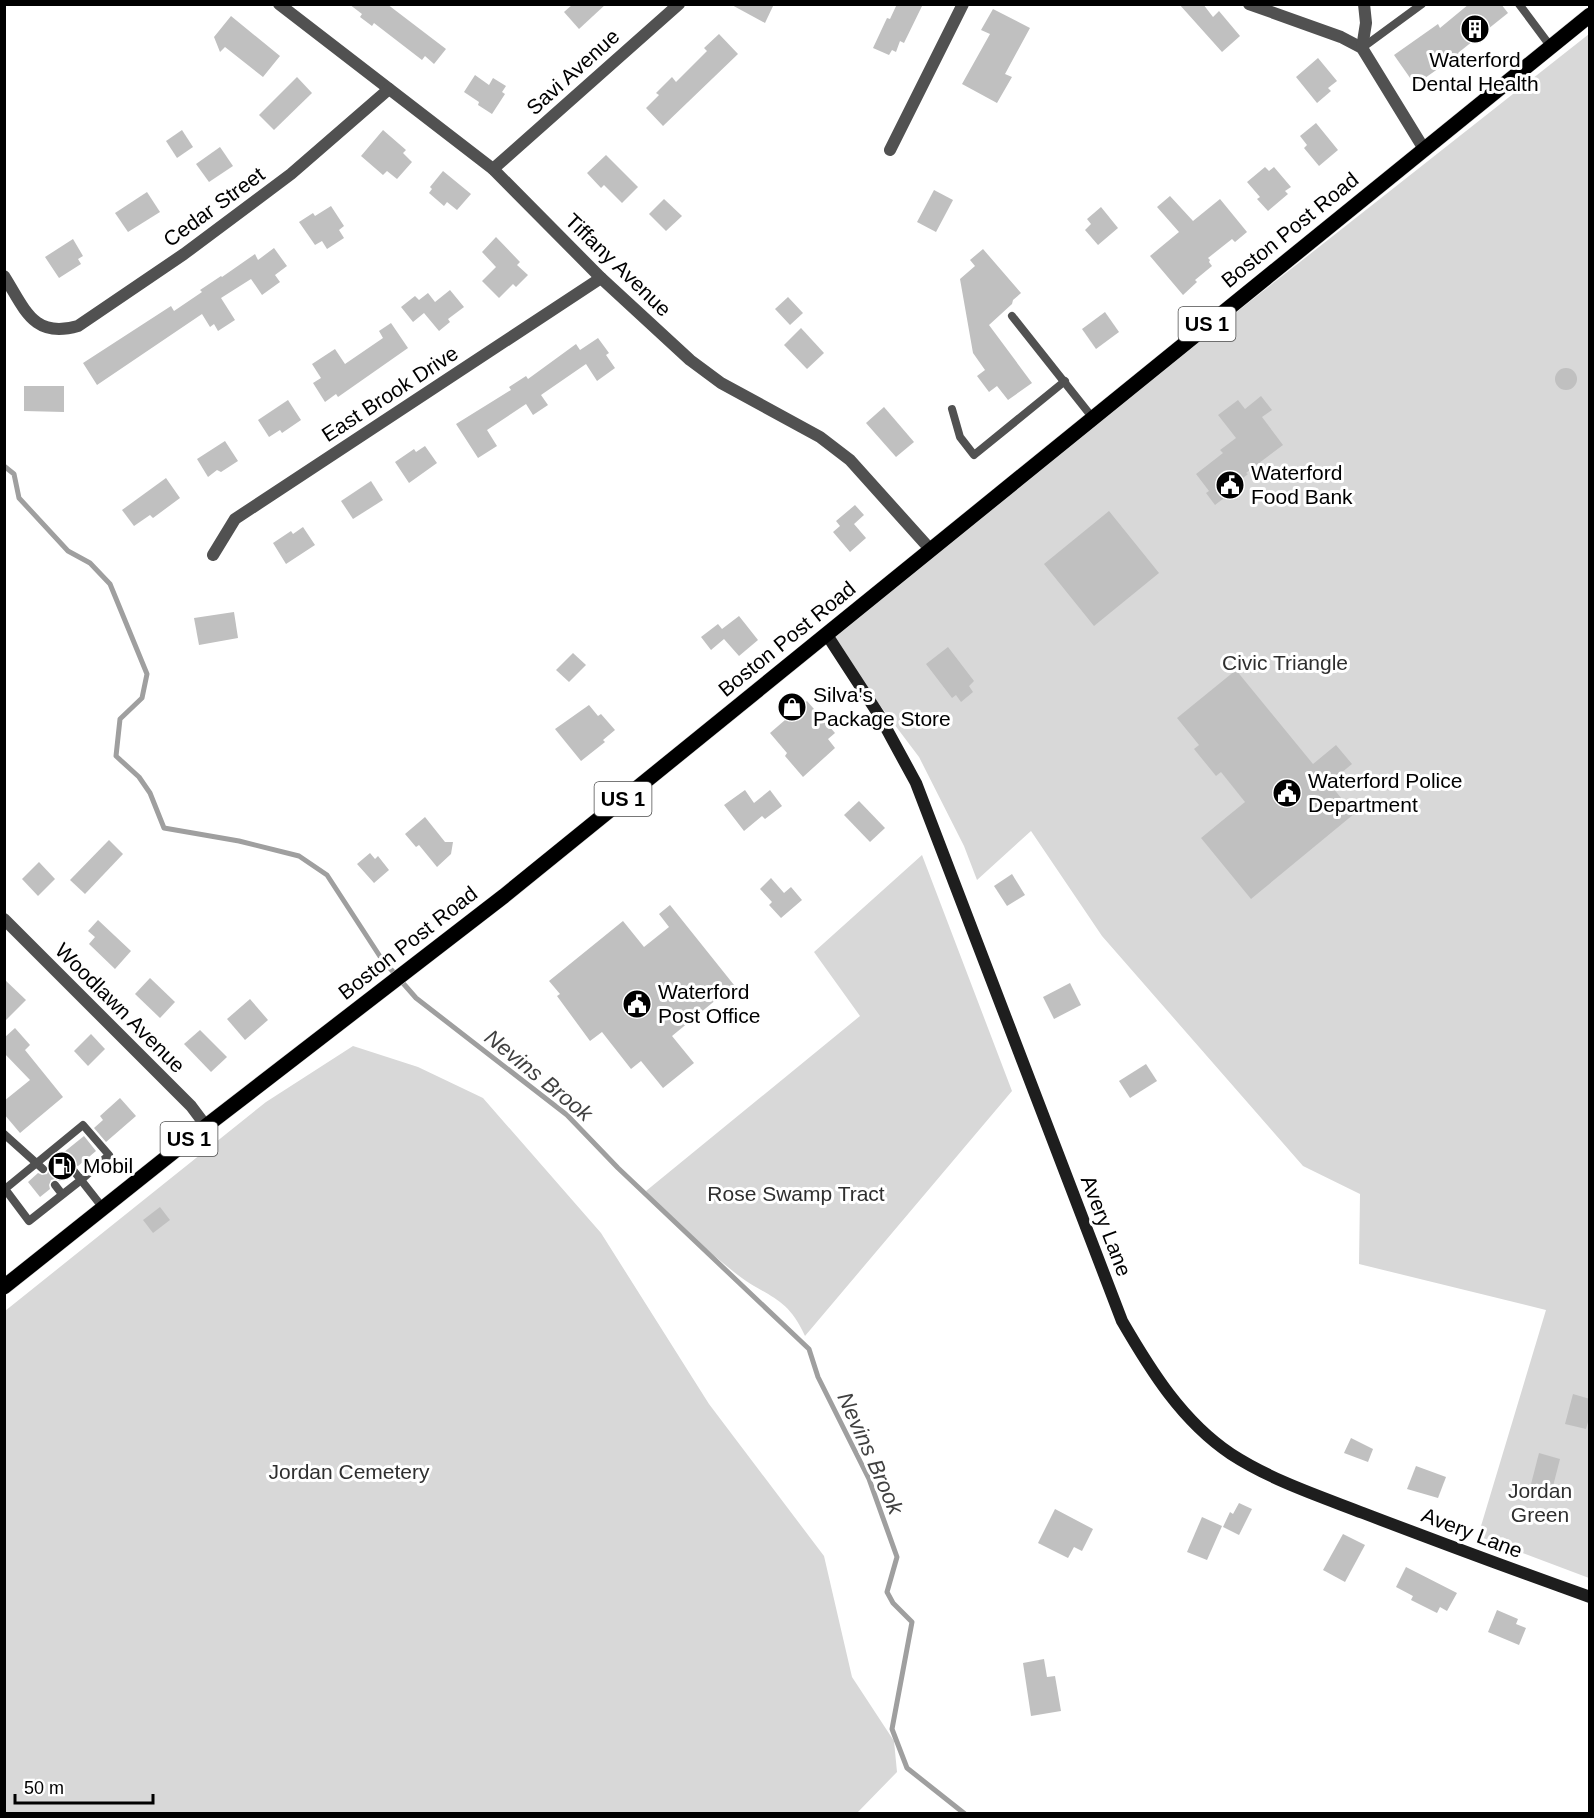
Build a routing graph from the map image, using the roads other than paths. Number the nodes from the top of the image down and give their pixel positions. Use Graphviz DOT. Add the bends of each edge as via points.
graph roads {
  1 [pos="279,4"];
  2 [pos="679,4"];
  3 [pos="963,4"];
  4 [pos="1250,4"];
  5 [pos="1364,4"];
  6 [pos="1422,4"];
  7 [pos="1519,4"];
  8 [pos="1590,15"];
  9 [pos="1551,46"];
  10 [pos="1362,48"];
  11 [pos="389,89"];
  12 [pos="1424,148"];
  13 [pos="890,150"];
  14 [pos="493,169"];
  15 [pos="4,276"];
  16 [pos="601,278"];
  17 [pos="1012,316"];
  18 [pos="1065,381"];
  19 [pos="952,409"];
  20 [pos="1092,417"];
  21 [pos="930,549"];
  22 [pos="213,555"];
  23 [pos="826,635"];
  24 [pos="4,919"];
  25 [pos="206,1126"];
  26 [pos="4,1134"];
  27 [pos="40,1166"];
  28 [pos="73,1170"];
  29 [pos="81,1180"];
  30 [pos="55,1185"];
  31 [pos="62,1194"];
  32 [pos="103,1208"];
  33 [pos="6,1284"];
  34 [pos="1590,1597"];
  1 -- 11 [label="street, Tiffany Avenue"];
  2 -- 14 [label="street, Savi Avenue"];
  3 -- 13 [label="street"];
  4 -- 10 [label="street"];
  5 -- 10 [label="street"];
  6 -- 10 [label="lane"];
  7 -- 9 [label="lane"];
  8 -- 9 [label="main road, Boston Post Road / US 1"];
  9 -- 12 [label="main road, Boston Post Road / US 1"];
  10 -- 12 [label="street"];
  11 -- 14 [label="street, Tiffany Avenue"];
  11 -- 15 [label="street, Cedar Street" via="291,174 78,326 48,329 37,322"];
  12 -- 20 [label="main road, Boston Post Road / US 1"];
  14 -- 16 [label="street, Tiffany Avenue"];
  16 -- 21 [label="street, Tiffany Avenue" via="690,360 721,382 820,436 850,460"];
  16 -- 22 [label="street, East Brook Drive" via="235,519"];
  17 -- 18 [label="lane"];
  18 -- 19 [label="lane" via="974,455 960,437"];
  18 -- 20 [label="lane"];
  20 -- 21 [label="main road, Boston Post Road / US 1"];
  21 -- 23 [label="main road, Boston Post Road / US 1"];
  23 -- 25 [label="main road, Boston Post Road / US 1" via="504,896"];
  23 -- 34 [label="street, Avery Lane" via="879,715 916,783 1122,1321 1152,1373 1186,1416 1230,1454 1286,1483"];
  24 -- 25 [label="street, Woodlawn Avenue" via="191,1106"];
  25 -- 32 [label="main road, Boston Post Road / US 1"];
  26 -- 27 [label="lane"];
  27 -- 29 [label="lane" via="83,1125 109,1155"];
  27 -- 31 [label="lane" via="5,1189 29,1221"];
  28 -- 29 [label="lane"];
  29 -- 31 [label="lane"];
  29 -- 32 [label="lane"];
  30 -- 31 [label="lane"];
  32 -- 33 [label="main road, Boston Post Road / US 1"];
}
